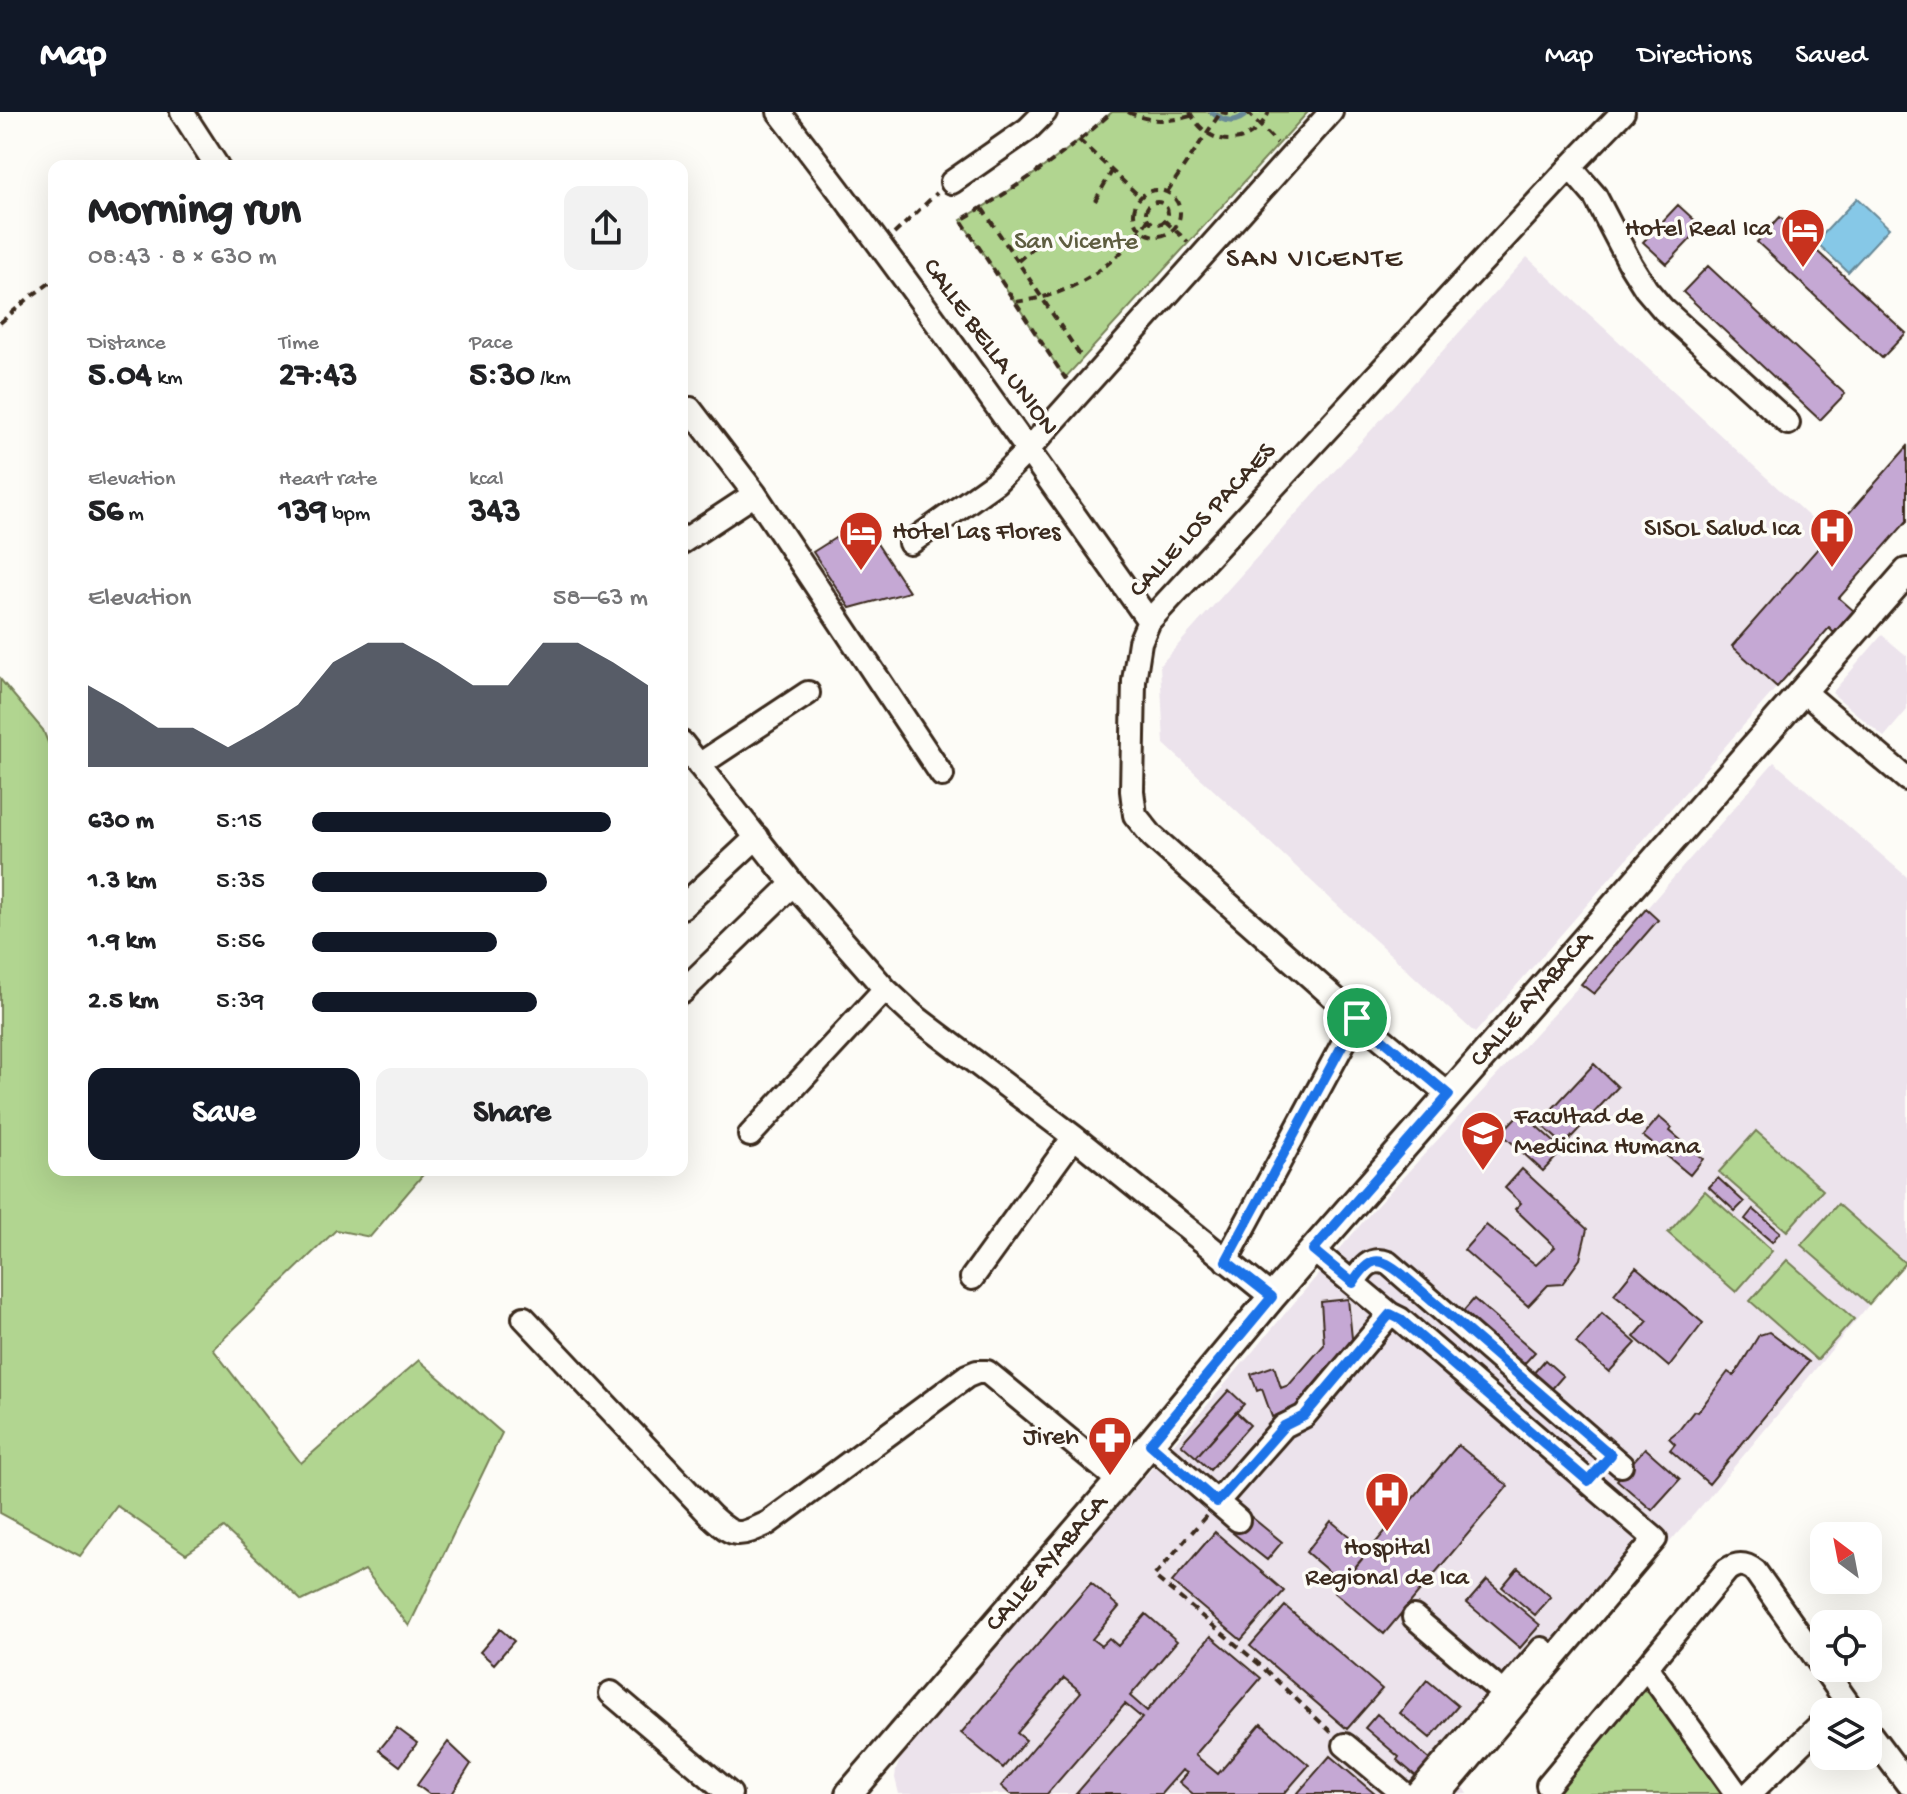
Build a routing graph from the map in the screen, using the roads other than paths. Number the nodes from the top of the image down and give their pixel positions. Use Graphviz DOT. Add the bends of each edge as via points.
graph roads {
  1 [pos="182,112"];
  2 [pos="779,112"];
  3 [pos="1045,112"];
  4 [pos="1331,112"];
  5 [pos="1610,116"];
  6 [pos="213,160"];
  7 [pos="1570,167"];
  8 [pos="952,182"];
  9 [pos="690,409"];
  10 [pos="1788,423"];
  11 [pos="1028,450"];
  12 [pos="755,494"];
  13 [pos="688,538"];
  14 [pos="910,543"];
  15 [pos="1907,572"];
  16 [pos="1149,621"];
  17 [pos="1802,690"];
  18 [pos="808,693"];
  19 [pos="688,751"];
  20 [pos="699,765"];
  21 [pos="942,775"];
  22 [pos="1907,779"];
  23 [pos="757,837"];
  24 [pos="793,884"];
  25 [pos="688,901"];
  26 [pos="688,986"];
  27 [pos="885,989"];
  28 [pos="1357,1018"];
  29 [pos="1449,1095"];
  30 [pos="750,1135"];
  31 [pos="1074,1137"];
  32 [pos="1313,1250"];
  33 [pos="1226,1261"];
  34 [pos="972,1278"];
  35 [pos="1353,1283"];
  36 [pos="1272,1297"];
  37 [pos="1390,1314"];
  38 [pos="524,1318"];
  39 [pos="1524,1380"];
  40 [pos="1501,1406"];
  41 [pos="1150,1444"];
  42 [pos="1119,1481"];
  43 [pos="1588,1481"];
  44 [pos="1217,1502"];
  45 [pos="1238,1520"];
  46 [pos="1644,1529"];
  47 [pos="1414,1617"];
  48 [pos="1646,1667"];
  49 [pos="611,1693"];
  50 [pos="1504,1694"];
  51 [pos="1838,1698"];
  52 [pos="1810,1735"];
  53 [pos="1345,1745"];
  54 [pos="1882,1750"];
  55 [pos="1546,1782"];
  56 [pos="1907,1783"];
  57 [pos="862,1789"];
  58 [pos="730,1794"];
  59 [pos="1404,1794"];
  60 [pos="1417,1794"];
  61 [pos="1440,1794"];
  62 [pos="1737,1794"];
  63 [pos="1749,1794"];
  1 -- 6 [label="street"];
  2 -- 11 [label="street, CALLE BELLA UNION"];
  3 -- 8 [label="street"];
  4 -- 11 [label="street"];
  5 -- 7 [label="street, CALLE LOS PACAES"];
  7 -- 10 [label="street" via="1595,196 1631,265 1663,309"];
  7 -- 16 [label="street, CALLE LOS PACAES"];
  9 -- 12 [label="street"];
  11 -- 14 [label="street" via="996,482"];
  11 -- 16 [label="street, CALLE BELLA UNION"];
  12 -- 13 [label="street"];
  12 -- 21 [label="street"];
  15 -- 17 [label="main road, CALLE AYABACA"];
  16 -- 28 [label="street, CALLE LOS PACAES" via="1134,681 1135,815 1152,836"];
  17 -- 22 [label="street"];
  17 -- 29 [label="main road, CALLE AYABACA"];
  18 -- 20 [label="street"];
  19 -- 20 [label="street"];
  20 -- 23 [label="street"];
  23 -- 24 [label="street"];
  23 -- 25 [label="street"];
  24 -- 26 [label="street"];
  24 -- 27 [label="street"];
  27 -- 30 [label="street"];
  27 -- 31 [label="street"];
  28 -- 29 [label="street, CALLE LOS PACAES"];
  28 -- 33 [label="street"];
  29 -- 32 [label="main road, CALLE AYABACA"];
  31 -- 33 [label="street"];
  31 -- 34 [label="street"];
  32 -- 35 [label="street"];
  32 -- 36 [label="main road, CALLE AYABACA"];
  33 -- 36 [label="street"];
  35 -- 37 [label="street"];
  35 -- 39 [label="street" via="1374,1260 1388,1263"];
  36 -- 41 [label="main road, CALLE AYABACA"];
  37 -- 40 [label="street"];
  37 -- 44 [label="street" via="1304,1416 1284,1426"];
  38 -- 42 [label="street" via="728,1531 747,1533 768,1523 977,1372 987,1372"];
  39 -- 40 [label="street"];
  39 -- 43 [label="street" via="1616,1460"];
  40 -- 43 [label="street"];
  41 -- 42 [label="main road, CALLE AYABACA"];
  41 -- 44 [label="street"];
  42 -- 57 [label="main road, CALLE AYABACA"];
  43 -- 46 [label="street"];
  44 -- 45 [label="street"];
  46 -- 50 [label="street"];
  46 -- 61 [label="street" via="1655,1539"];
  47 -- 50 [label="street"];
  48 -- 51 [label="street" via="1727,1570 1744,1565 1755,1571"];
  48 -- 55 [label="street"];
  48 -- 62 [label="street"];
  49 -- 58 [label="street"];
  50 -- 60 [label="street"];
  52 -- 63 [label="street"];
  53 -- 59 [label="street"];
  54 -- 56 [label="street"];
}
